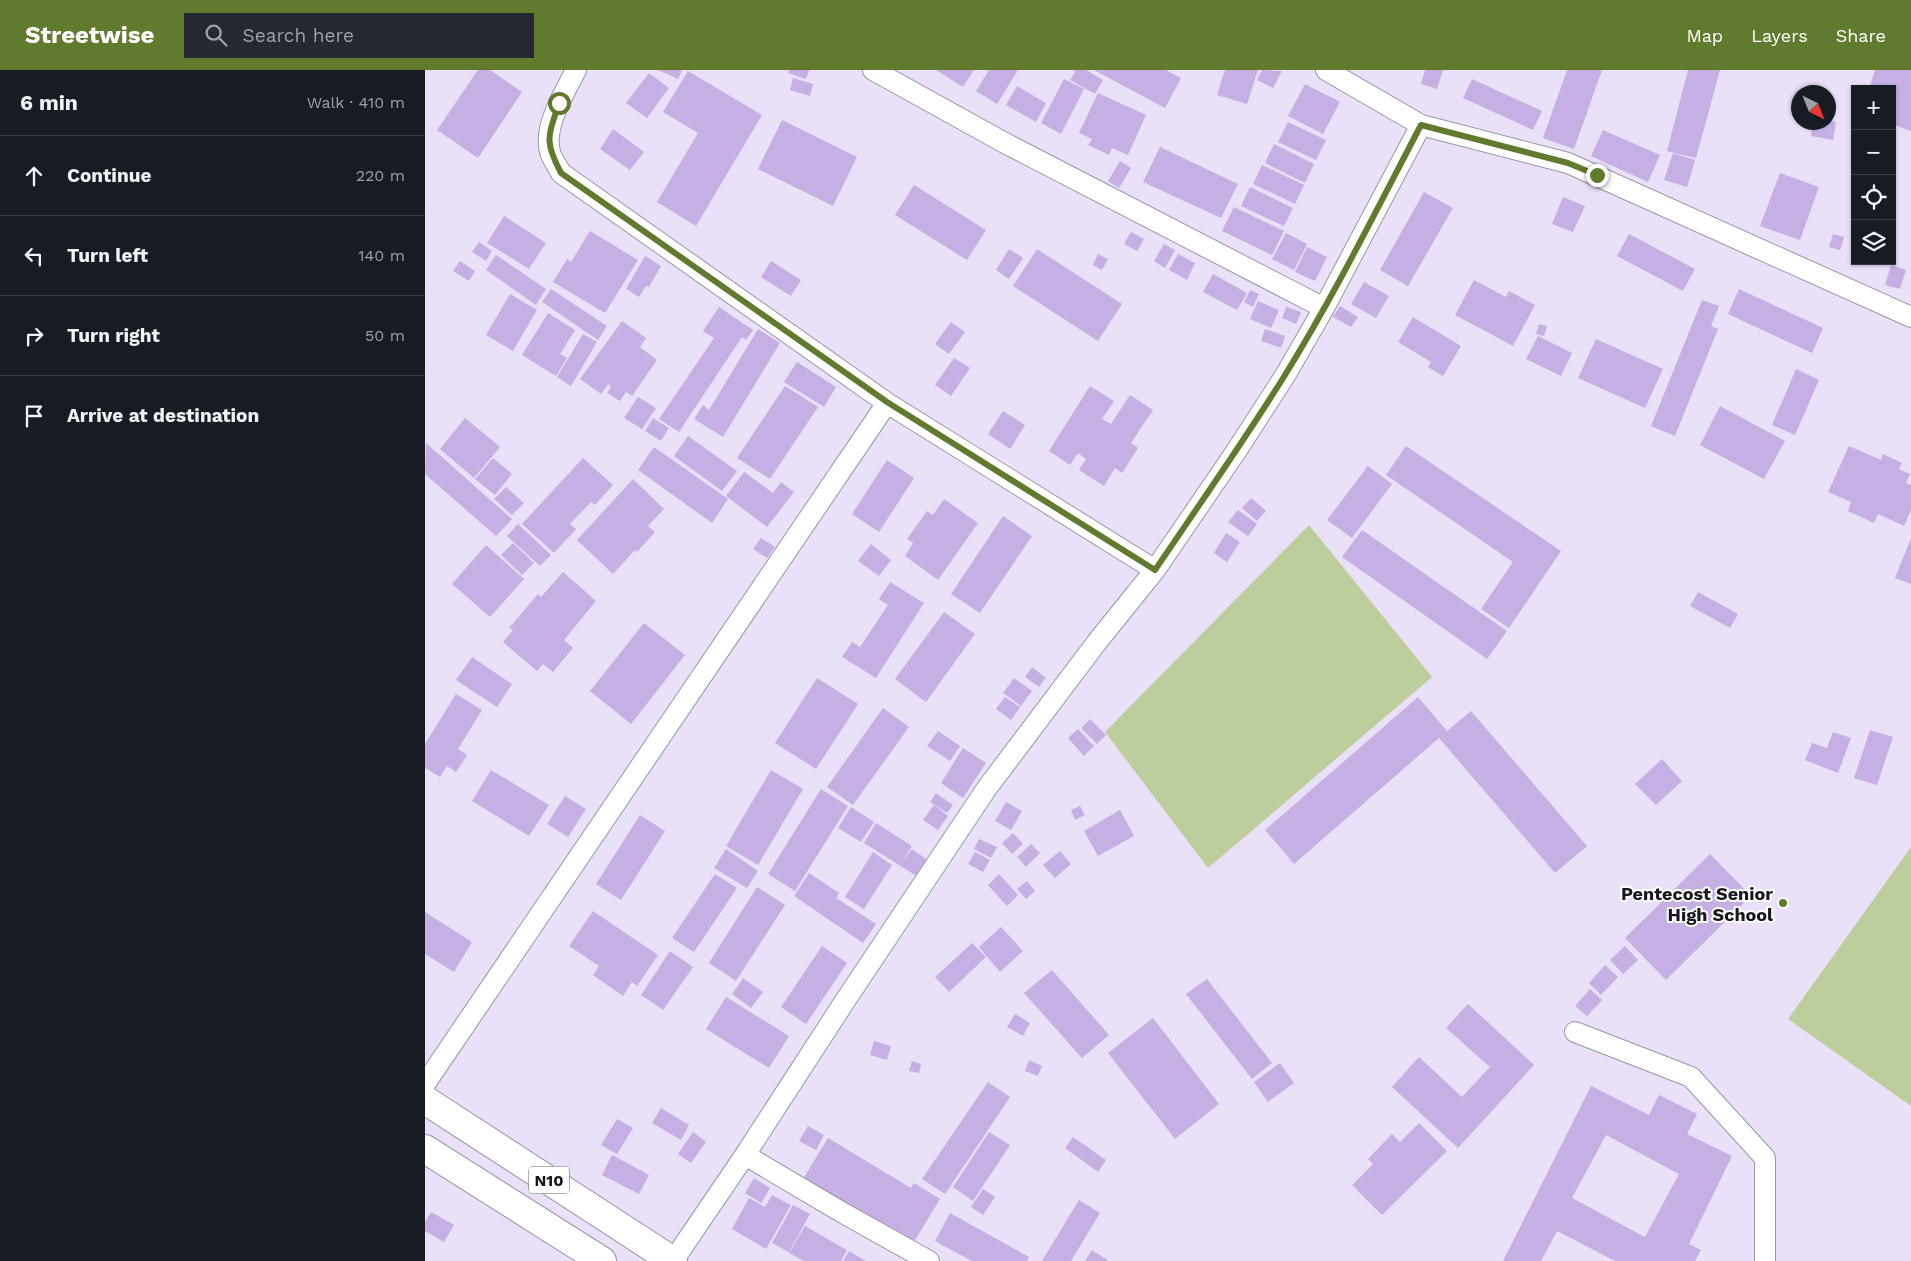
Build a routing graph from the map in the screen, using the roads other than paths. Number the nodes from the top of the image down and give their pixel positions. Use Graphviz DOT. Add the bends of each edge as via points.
graph roads {
  1 [pos="576,70"];
  2 [pos="873,70"];
  3 [pos="1326,70"];
  4 [pos="1421,125"];
  5 [pos="1324,308"];
  6 [pos="1911,318"];
  7 [pos="887,402"];
  8 [pos="1155,570"];
  9 [pos="1575,1032"];
  10 [pos="425,1084"];
  11 [pos="425,1100"];
  12 [pos="425,1149"];
  13 [pos="745,1155"];
  14 [pos="602,1261"];
  15 [pos="673,1261"];
  16 [pos="929,1261"];
  17 [pos="1765,1261"];
  1 -- 7 [label="street" via="549,132 550,152 561,173"];
  2 -- 5 [label="street" via="1003,142"];
  3 -- 4 [label="street"];
  4 -- 5 [label="street"];
  4 -- 6 [label="street" via="1568,163"];
  5 -- 8 [label="street" via="1237,450"];
  7 -- 8 [label="street"];
  7 -- 10 [label="street"];
  8 -- 13 [label="street" via="987,788"];
  9 -- 17 [label="street" via="1691,1077 1765,1158"];
  11 -- 15 [label="highway, N10"];
  12 -- 14 [label="highway, N10"];
  13 -- 15 [label="street"];
  13 -- 16 [label="street"];
}
